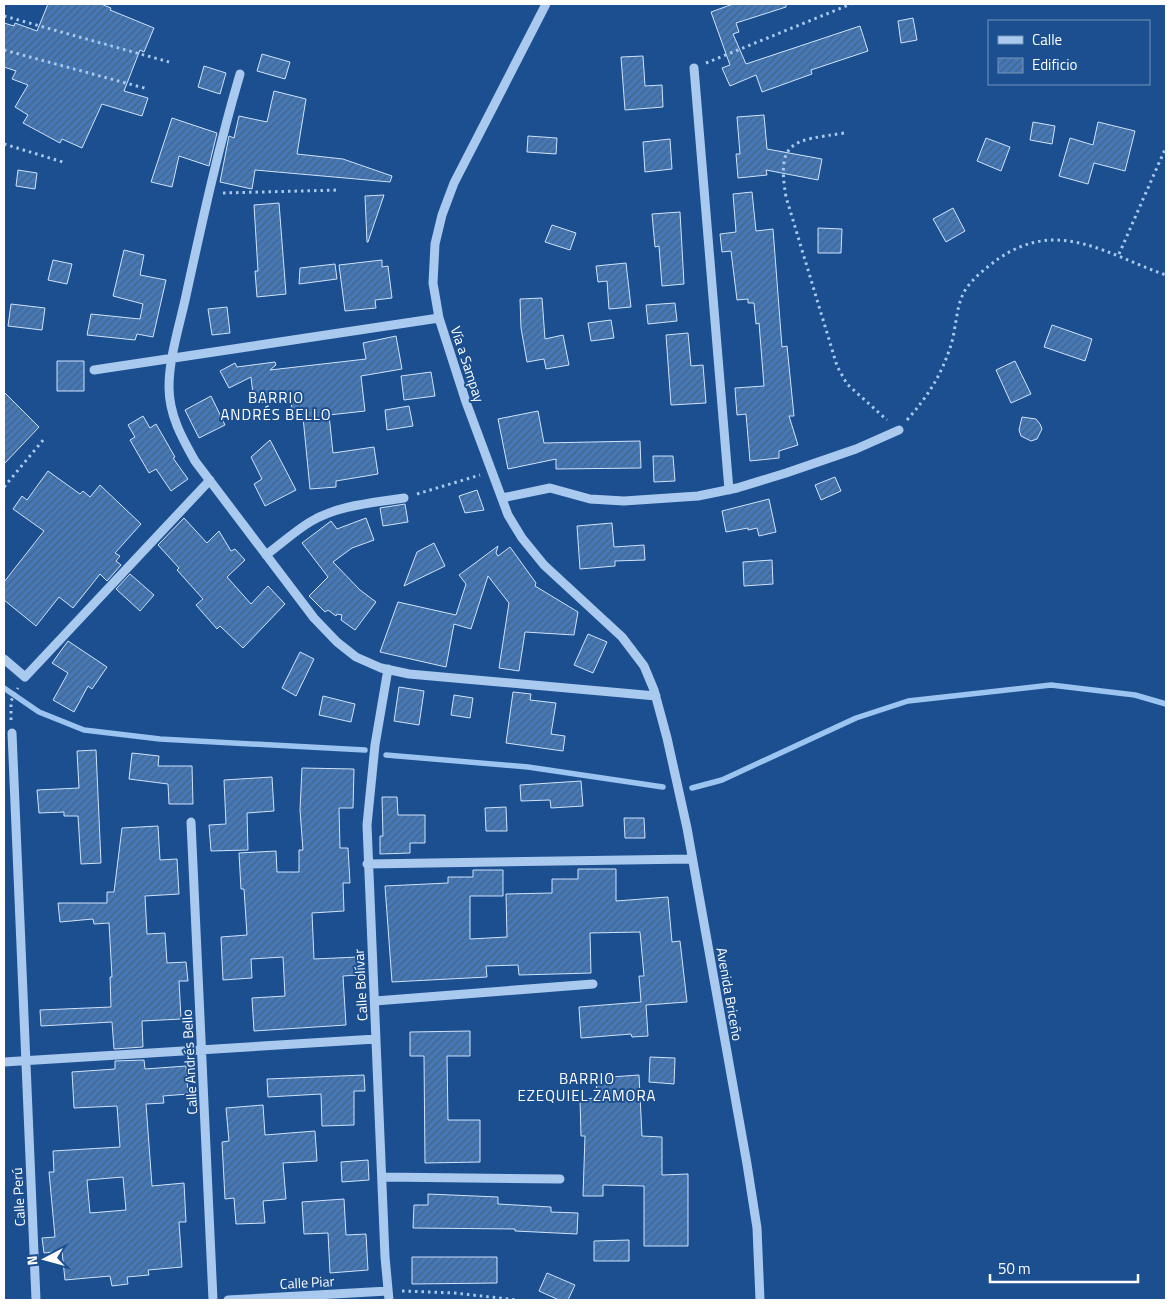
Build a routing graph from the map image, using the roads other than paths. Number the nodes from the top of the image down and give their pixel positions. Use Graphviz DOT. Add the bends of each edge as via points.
graph roads {
  1 [pos="546,4"];
  2 [pos="694,68"];
  3 [pos="240,74"];
  4 [pos="439,318"];
  5 [pos="173,358"];
  6 [pos="94,370"];
  7 [pos="899,430"];
  8 [pos="210,480"];
  9 [pos="729,490"];
  10 [pos="404,498"];
  11 [pos="502,498"];
  12 [pos="266,555"];
  13 [pos="4,659"];
  14 [pos="388,669"];
  15 [pos="656,696"];
  16 [pos="12,733"];
  17 [pos="191,822"];
  18 [pos="692,860"];
  19 [pos="367,864"];
  20 [pos="593,984"];
  21 [pos="375,1001"];
  22 [pos="376,1038"];
  23 [pos="202,1050"];
  24 [pos="26,1061"];
  25 [pos="4,1062"];
  26 [pos="382,1177"];
  27 [pos="560,1179"];
  28 [pos="389,1295"];
  29 [pos="36,1300"];
  30 [pos="213,1300"];
  31 [pos="228,1300"];
  32 [pos="760,1300"];
  1 -- 4 [label="street, Vía a Sampay" via="454,183 442,215 435,244 433,284"];
  2 -- 9 [label="street"];
  3 -- 5 [label="street" via="222,135"];
  4 -- 5 [label="street"];
  4 -- 11 [label="street, Vía a Sampay"];
  5 -- 6 [label="street"];
  5 -- 8 [label="street" via="169,387 174,417 180,435"];
  7 -- 9 [label="street" via="826,460"];
  8 -- 12 [label="street"];
  8 -- 13 [label="street" via="24,677"];
  9 -- 11 [label="street" via="688,497 624,501 590,499 550,488"];
  10 -- 12 [label="street" via="357,505 325,515"];
  11 -- 15 [label="street, Vía a Sampay" via="522,538 544,565 622,636 644,666"];
  12 -- 14 [label="street" via="314,618 337,642 356,657"];
  14 -- 15 [label="street" via="490,683"];
  14 -- 19 [label="street, Calle Bolívar" via="370,786"];
  15 -- 18 [label="street, Avenida Briceño"];
  16 -- 24 [label="street, Calle Perú"];
  17 -- 23 [label="street, Calle Andrés Bello"];
  18 -- 19 [label="street"];
  18 -- 32 [label="street, Avenida Briceño" via="757,1228"];
  19 -- 21 [label="street, Calle Bolívar"];
  20 -- 21 [label="street"];
  21 -- 22 [label="street, Calle Bolívar"];
  22 -- 23 [label="street"];
  22 -- 26 [label="street, Calle Bolívar"];
  23 -- 24 [label="street"];
  23 -- 30 [label="street, Calle Andrés Bello"];
  24 -- 25 [label="street"];
  24 -- 29 [label="street, Calle Perú"];
  26 -- 27 [label="street"];
  26 -- 28 [label="street, Calle Bolívar"];
  28 -- 31 [label="street, Calle Piar"];
}
